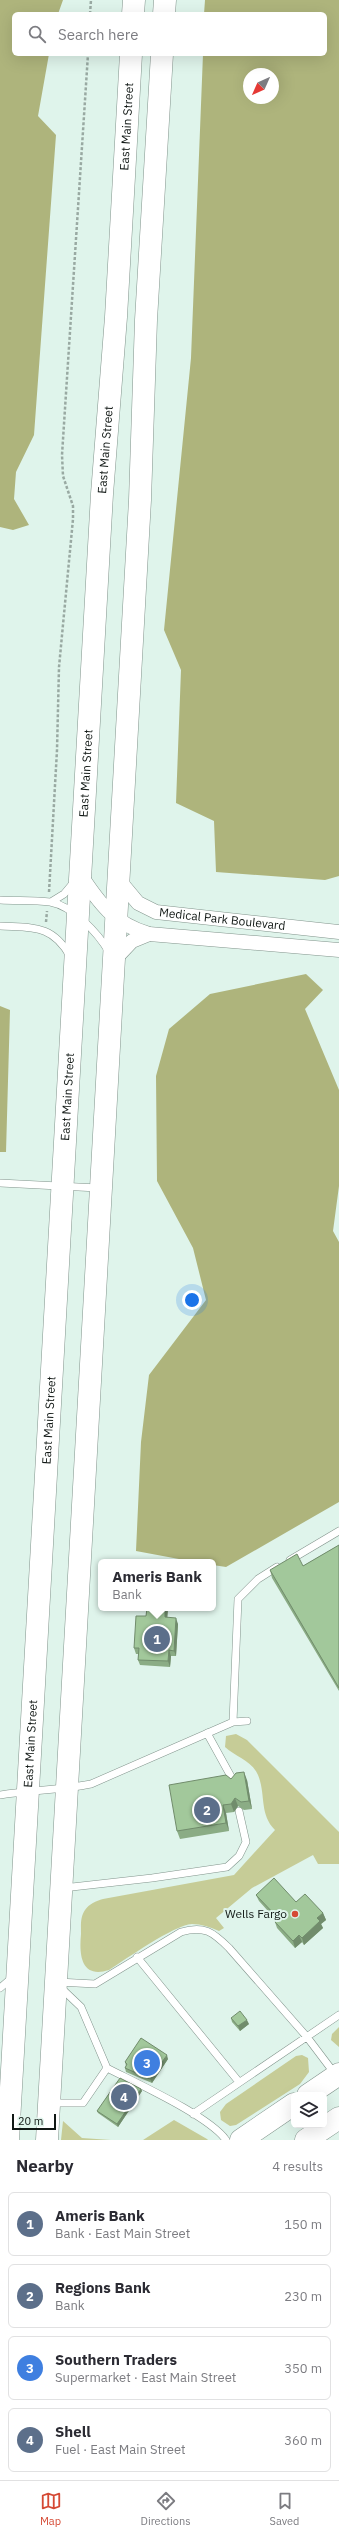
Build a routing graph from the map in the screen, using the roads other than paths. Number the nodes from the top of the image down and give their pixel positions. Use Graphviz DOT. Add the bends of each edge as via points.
graph roads {
  1 [pos="134,0"];
  2 [pos="165,0"];
  3 [pos="133,12"];
  4 [pos="164,12"];
  5 [pos="131,56"];
  6 [pos="162,56"];
  7 [pos="80,874"];
  8 [pos="118,879"];
  9 [pos="0,900"];
  10 [pos="50,902"];
  11 [pos="77,916"];
  12 [pos="116,919"];
  13 [pos="0,926"];
  14 [pos="339,932"];
  15 [pos="149,934"];
  16 [pos="339,950"];
  17 [pos="114,960"];
  18 [pos="74,964"];
  19 [pos="0,1183"];
  20 [pos="62,1186"];
  21 [pos="100,1188"];
  22 [pos="339,1531"];
  23 [pos="247,1721"];
  24 [pos="233,1722"];
  25 [pos="207,1733"];
  26 [pos="234,1782"];
  27 [pos="66,1789"];
  28 [pos="27,1790"];
  29 [pos="0,1795"];
  30 [pos="239,1811"];
  31 [pos="61,1888"];
  32 [pos="137,1957"];
  33 [pos="8,1981"];
  34 [pos="56,1982"];
  35 [pos="339,2015"];
  36 [pos="307,2037"];
  37 [pos="107,2068"];
  38 [pos="338,2075"];
  39 [pos="239,2082"];
  40 [pos="312,2092"];
  41 [pos="49,2103"];
  42 [pos="291,2106"];
  43 [pos="193,2114"];
  44 [pos="339,2118"];
  45 [pos="8,2140"];
  46 [pos="47,2140"];
  47 [pos="226,2140"];
  48 [pos="241,2140"];
  49 [pos="306,2140"];
  1 -- 3 [label="highway"];
  2 -- 4 [label="highway"];
  5 -- 7 [label="highway, East Main Street"];
  6 -- 8 [label="highway" via="146,320 140,508"];
  7 -- 10 [label="lane" via="72,886"];
  7 -- 11 [label="highway, East Main Street"];
  7 -- 12 [label="street, Medical Park Boulevard" via="95,898"];
  8 -- 12 [label="highway"];
  8 -- 14 [label="street, Medical Park Boulevard" via="138,903 156,912"];
  9 -- 10 [label="lane"];
  10 -- 11 [label="lane"];
  11 -- 17 [label="lane" via="100,936"];
  11 -- 18 [label="highway, East Main Street"];
  12 -- 15 [label="street, Medical Park Boulevard"];
  12 -- 17 [label="highway"];
  13 -- 18 [label="lane" via="38,927 46,931 64,945"];
  15 -- 16 [label="street, Medical Park Boulevard"];
  15 -- 17 [label="street, Medical Park Boulevard" via="132,941"];
  17 -- 21 [label="highway"];
  18 -- 20 [label="highway, East Main Street"];
  19 -- 20 [label="lane"];
  20 -- 21 [label="lane"];
  20 -- 28 [label="highway, East Main Street"];
  21 -- 27 [label="highway"];
  22 -- 24 [label="lane" via="258,1579 238,1599"];
  23 -- 24 [label="lane"];
  24 -- 25 [label="lane"];
  25 -- 26 [label="lane"];
  25 -- 27 [label="lane" via="91,1784"];
  27 -- 28 [label="lane"];
  27 -- 31 [label="highway"];
  28 -- 29 [label="lane"];
  28 -- 33 [label="highway, East Main Street"];
  30 -- 31 [label="lane" via="246,1842 239,1856 227,1867"];
  31 -- 34 [label="highway"];
  32 -- 34 [label="lane" via="95,1984"];
  32 -- 36 [label="lane" via="181,1932 195,1928 206,1930 217,1936"];
  32 -- 39 [label="lane"];
  33 -- 45 [label="highway, East Main Street"];
  34 -- 37 [label="lane" via="81,2007"];
  34 -- 41 [label="highway"];
  35 -- 36 [label="lane"];
  36 -- 38 [label="lane"];
  36 -- 39 [label="lane"];
  37 -- 41 [label="lane" via="83,2103"];
  37 -- 43 [label="lane"];
  38 -- 40 [label="highway"];
  39 -- 43 [label="lane"];
  41 -- 46 [label="highway"];
  42 -- 48 [label="highway"];
  43 -- 47 [label="lane" via="219,2130"];
  44 -- 49 [label="highway"];
}
